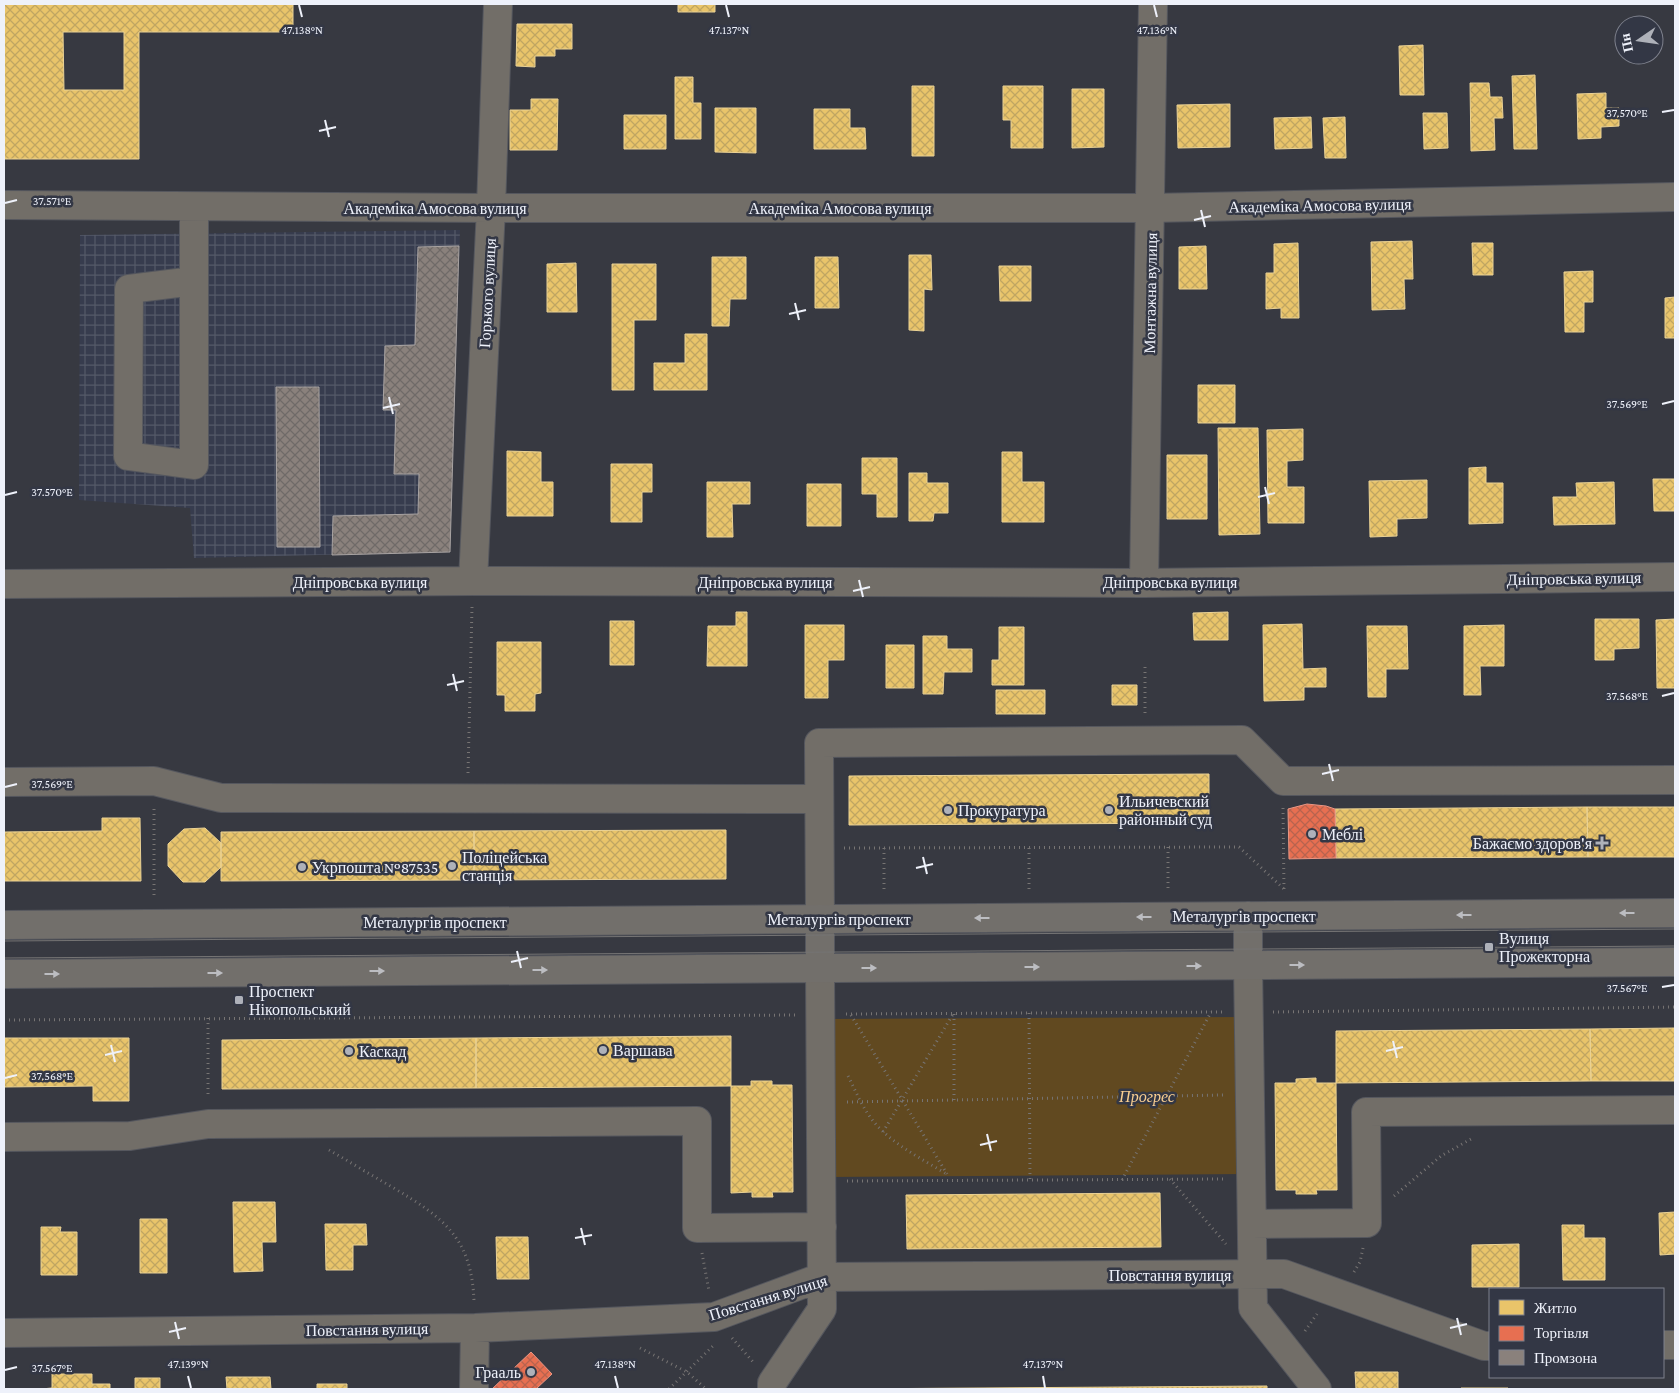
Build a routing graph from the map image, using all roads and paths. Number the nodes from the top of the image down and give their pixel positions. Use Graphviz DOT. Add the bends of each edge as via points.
graph roads {
  1 [pos="498,4"];
  2 [pos="1153,4"];
  3 [pos="1675,197"];
  4 [pos="4,205"];
  5 [pos="194,207"];
  6 [pos="491,208"];
  7 [pos="1151,208"];
  8 [pos="194,281"];
  9 [pos="1675,576"];
  10 [pos="473,581"];
  11 [pos="1144,583"];
  12 [pos="4,584"];
  13 [pos="1145,667"];
  14 [pos="1145,719"];
  15 [pos="1675,780"];
  16 [pos="154,781"];
  17 [pos="4,782"];
  18 [pos="1283,782"];
  19 [pos="467,798"];
  20 [pos="819,799"];
  21 [pos="1168,847"];
  22 [pos="819,848"];
  23 [pos="884,848"];
  24 [pos="1029,848"];
  25 [pos="1168,890"];
  26 [pos="1029,891"];
  27 [pos="884,892"];
  28 [pos="154,896"];
  29 [pos="1675,913"];
  30 [pos="1248,916"];
  31 [pos="820,919"];
  32 [pos="4,925"];
  33 [pos="1675,962"];
  34 [pos="1248,965"];
  35 [pos="820,968"];
  36 [pos="4,974"];
  37 [pos="1210,1012"];
  38 [pos="1029,1013"];
  39 [pos="850,1014"];
  40 [pos="208,1018"];
  41 [pos="848,1075"];
  42 [pos="1250,1095"];
  43 [pos="1166,1096"];
  44 [pos="1029,1098"];
  45 [pos="954,1100"];
  46 [pos="860,1101"];
  47 [pos="902,1101"];
  48 [pos="821,1102"];
  49 [pos="1675,1110"];
  50 [pos="208,1124"];
  51 [pos="883,1132"];
  52 [pos="1478,1135"];
  53 [pos="4,1137"];
  54 [pos="327,1148"];
  55 [pos="948,1175"];
  56 [pos="1251,1178"];
  57 [pos="1170,1179"];
  58 [pos="1030,1180"];
  59 [pos="1122,1180"];
  60 [pos="951,1181"];
  61 [pos="822,1182"];
  62 [pos="1367,1223"];
  63 [pos="1252,1224"];
  64 [pos="822,1227"];
  65 [pos="697,1228"];
  66 [pos="1252,1274"];
  67 [pos="822,1277"];
  68 [pos="1340,1293"];
  69 [pos="714,1317"];
  70 [pos="475,1328"];
  71 [pos="4,1333"];
  72 [pos="1489,1346"];
  73 [pos="1294,1361"];
  74 [pos="687,1372"];
  75 [pos="772,1386"];
  76 [pos="474,1389"];
  77 [pos="706,1389"];
  78 [pos="1317,1389"];
  1 -- 6 [label="street, Горького вулиця"];
  2 -- 7 [label="street, Монтажна вулиця"];
  3 -- 7 [label="street, Академіка Амосова вулиця"];
  4 -- 5 [label="street, Академіка Амосова вулиця"];
  5 -- 6 [label="street, Академіка Амосова вулиця"];
  5 -- 8 [label="street"];
  6 -- 7 [label="street, Академіка Амосова вулиця"];
  6 -- 10 [label="street, Горького вулиця"];
  7 -- 11 [label="street, Монтажна вулиця"];
  8 -- 8 [label="street" via="194,465 128,456 129,289"];
  9 -- 11 [label="street, Дніпровська вулиця"];
  10 -- 11 [label="street, Дніпровська вулиця"];
  10 -- 12 [label="street, Дніпровська вулиця"];
  10 -- 19 [label="path"];
  13 -- 14 [label="path"];
  15 -- 18 [label="street"];
  16 -- 17 [label="street"];
  16 -- 19 [label="street" via="221,798"];
  16 -- 28 [label="path"];
  18 -- 20 [label="street" via="1242,740 819,742"];
  18 -- 21 [label="path" via="1284,890 1239,847"];
  19 -- 20 [label="street"];
  20 -- 22 [label="street"];
  21 -- 24 [label="path"];
  21 -- 25 [label="path"];
  22 -- 23 [label="path"];
  22 -- 31 [label="street"];
  23 -- 24 [label="path"];
  23 -- 27 [label="path"];
  24 -- 26 [label="path"];
  29 -- 30 [label="main road, Металургів проспект, one-way"];
  30 -- 31 [label="main road, Металургів проспект, one-way"];
  30 -- 34 [label="main road"];
  31 -- 32 [label="main road, Металургів проспект"];
  31 -- 35 [label="main road"];
  34 -- 33 [label="main road, one-way"];
  35 -- 34 [label="main road, one-way"];
  34 -- 42 [label="street"];
  36 -- 35 [label="main road, one-way"];
  35 -- 48 [label="street"];
  37 -- 43 [label="path"];
  38 -- 44 [label="path"];
  39 -- 47 [label="path"];
  40 -- 50 [label="path"];
  41 -- 46 [label="path"];
  42 -- 43 [label="path"];
  42 -- 56 [label="street"];
  43 -- 44 [label="path"];
  43 -- 59 [label="path"];
  44 -- 45 [label="path"];
  44 -- 58 [label="path"];
  45 -- 47 [label="path"];
  45 -- 47 [label="path" via="954,1014"];
  46 -- 47 [label="path"];
  46 -- 48 [label="path"];
  46 -- 51 [label="path"];
  47 -- 51 [label="path"];
  47 -- 55 [label="path"];
  48 -- 61 [label="street"];
  49 -- 62 [label="street" via="1366,1112"];
  50 -- 53 [label="street" via="130,1136"];
  50 -- 65 [label="street" via="696,1121"];
  51 -- 55 [label="path"];
  52 -- 62 [label="path" via="1441,1156 1401,1188"];
  54 -- 70 [label="path" via="426,1207 446,1224 470,1268"];
  55 -- 60 [label="path"];
  56 -- 57 [label="path"];
  56 -- 63 [label="street"];
  57 -- 59 [label="path"];
  57 -- 66 [label="path"];
  58 -- 59 [label="path"];
  58 -- 60 [label="path"];
  60 -- 61 [label="path"];
  61 -- 64 [label="street"];
  62 -- 63 [label="street"];
  62 -- 68 [label="path" via="1360,1262"];
  63 -- 66 [label="street"];
  64 -- 65 [label="street"];
  64 -- 67 [label="street"];
  65 -- 69 [label="path"];
  66 -- 67 [label="street, Повстання вулиця"];
  66 -- 68 [label="street, Повстання вулиця" via="1284,1274"];
  66 -- 73 [label="street" via="1253,1308"];
  67 -- 69 [label="street, Повстання вулиця"];
  67 -- 75 [label="street" via="822,1309"];
  68 -- 72 [label="street, Повстання вулиця"];
  68 -- 73 [label="path" via="1319,1311 1303,1334"];
  69 -- 70 [label="street, Повстання вулиця"];
  69 -- 75 [label="path"];
  70 -- 71 [label="street, Повстання вулиця"];
  70 -- 76 [label="street"];
  73 -- 78 [label="street"];
  74 -- 77 [label="path"];
}
